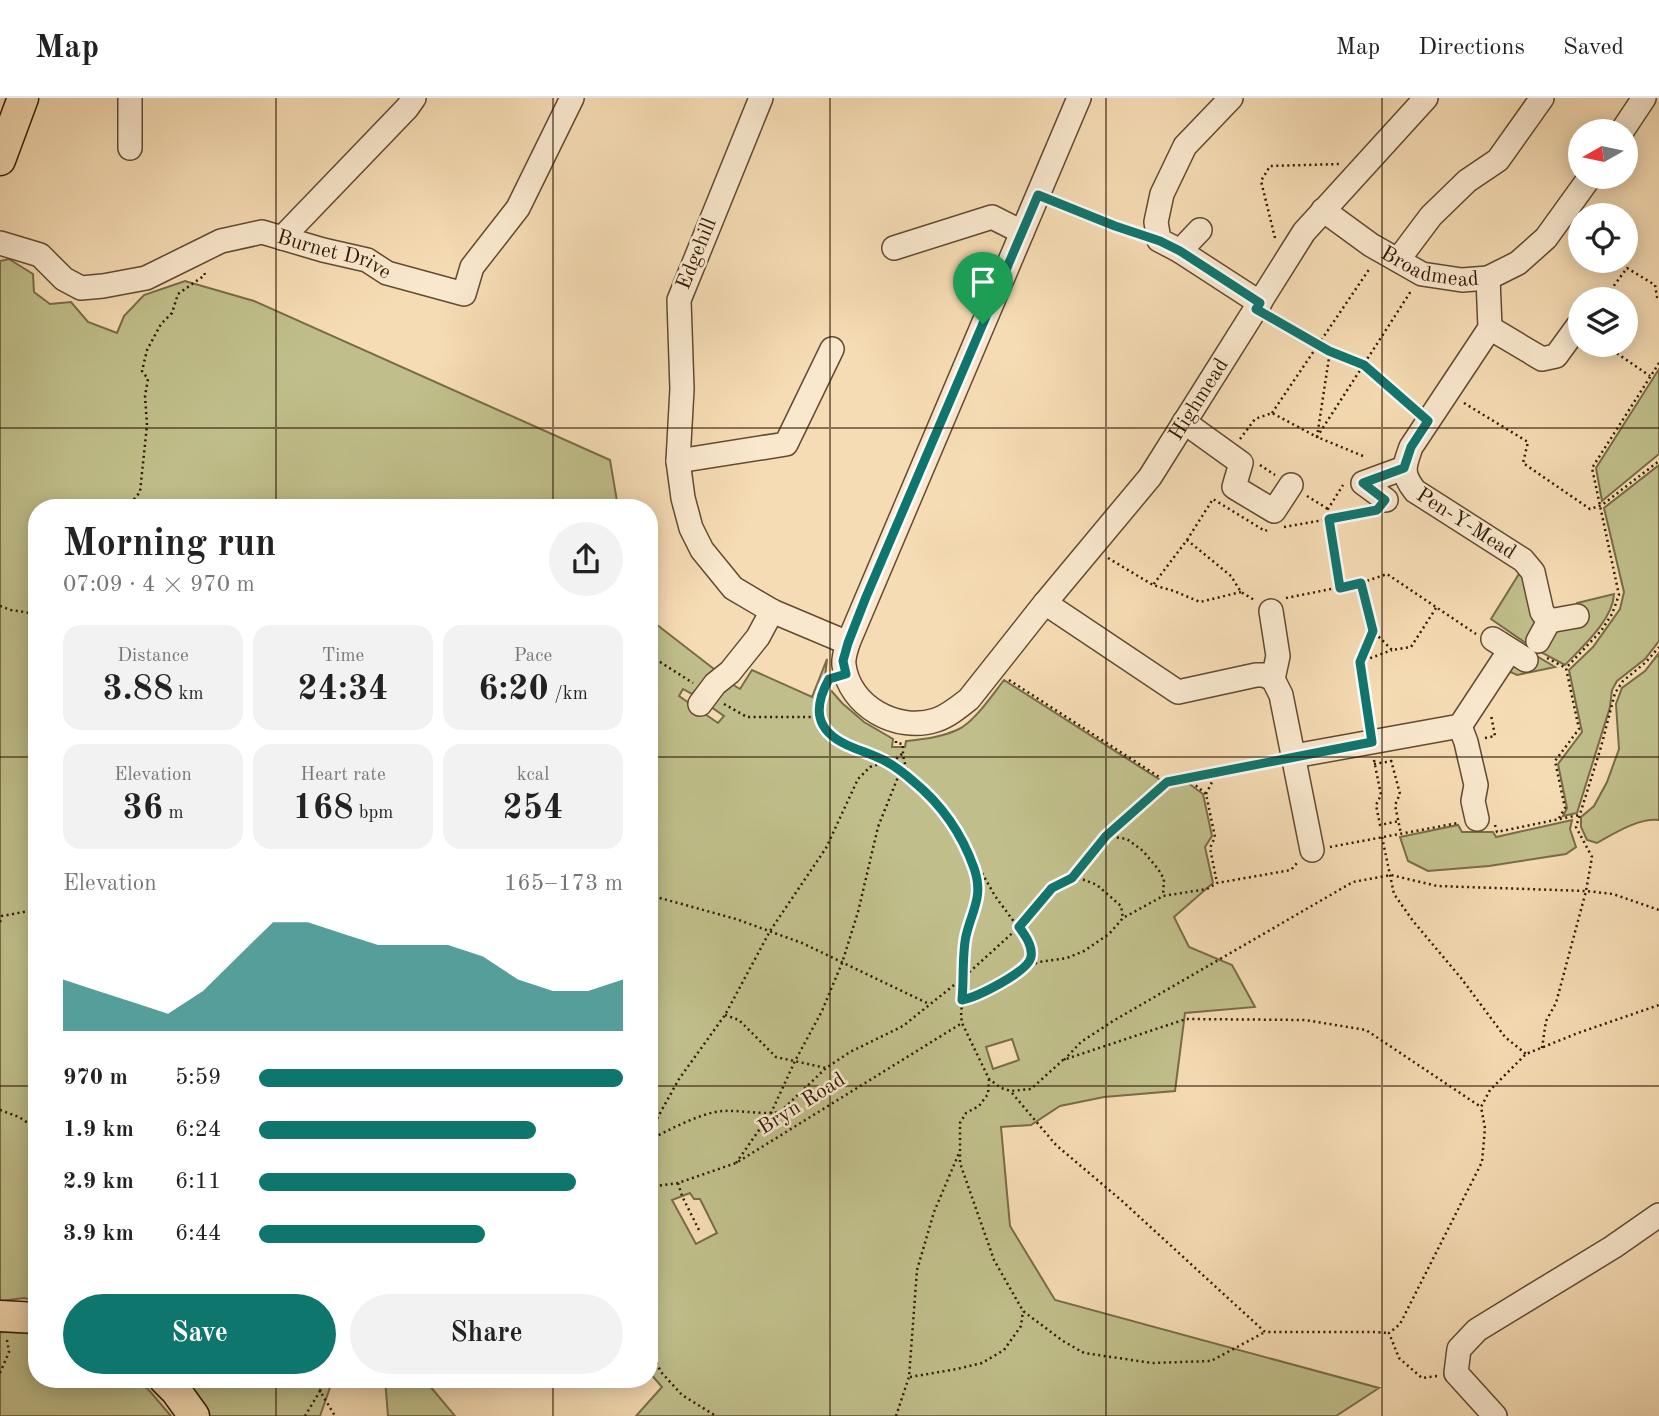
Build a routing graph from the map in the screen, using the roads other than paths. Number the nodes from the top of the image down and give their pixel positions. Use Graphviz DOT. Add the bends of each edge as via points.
graph roads {
  1 [pos="23,98"];
  2 [pos="130,98"];
  3 [pos="414,98"];
  4 [pos="572,98"];
  5 [pos="761,98"];
  6 [pos="1079,98"];
  7 [pos="1231,98"];
  8 [pos="1426,98"];
  9 [pos="1542,98"];
  10 [pos="1644,98"];
  11 [pos="1630,119"];
  12 [pos="130,148"];
  13 [pos="0,160"];
  14 [pos="1581,189"];
  15 [pos="1324,210"];
  16 [pos="1200,230"];
  17 [pos="1022,232"];
  18 [pos="282,238"];
  19 [pos="0,243"];
  20 [pos="1170,246"];
  21 [pos="894,248"];
  22 [pos="1390,255"];
  23 [pos="1488,278"];
  24 [pos="1258,306"];
  25 [pos="1490,328"];
  26 [pos="1568,340"];
  27 [pos="832,349"];
  28 [pos="1184,422"];
  29 [pos="678,461"];
  30 [pos="1404,468"];
  31 [pos="1291,485"];
  32 [pos="1385,500"];
  33 [pos="1045,603"];
  34 [pos="772,611"];
  35 [pos="1268,614"];
  36 [pos="1577,616"];
  37 [pos="848,643"];
  38 [pos="1520,643"];
  39 [pos="1273,680"];
  40 [pos="704,699"];
  41 [pos="1467,733"];
  42 [pos="1294,756"];
  43 [pos="1477,819"];
  44 [pos="1312,852"];
  45 [pos="1659,1215"];
  46 [pos="173,1388"];
  47 [pos="194,1416"];
  48 [pos="1495,1416"];
  1 -- 13 [label="main road"];
  2 -- 12 [label="street"];
  3 -- 18 [label="street"];
  4 -- 18 [label="street, Burnet Drive" via="518,208 472,267 464,294 387,273 367,260"];
  5 -- 29 [label="street, Edgehill" via="679,300 682,389"];
  6 -- 17 [label="street"];
  7 -- 20 [label="street" via="1185,146 1162,194 1156,222 1159,240"];
  8 -- 15 [label="street, Highmead"];
  9 -- 22 [label="street" via="1498,160 1467,181"];
  10 -- 11 [label="street"];
  14 -- 23 [label="street, Broadmead" via="1546,238 1518,263"];
  15 -- 22 [label="street, Broadmead"];
  15 -- 24 [label="street, Highmead" via="1304,232"];
  16 -- 20 [label="street"];
  17 -- 21 [label="street" via="992,217"];
  17 -- 37 [label="street"];
  18 -- 19 [label="street, Burnet Drive" via="262,232 221,240 146,278 81,288 64,279 40,255"];
  20 -- 24 [label="street"];
  22 -- 23 [label="street, Broadmead" via="1422,274 1462,280"];
  23 -- 25 [label="street"];
  24 -- 28 [label="street, Highmead"];
  25 -- 26 [label="street" via="1542,359 1556,356"];
  25 -- 30 [label="street, Pen-Y-Mead" via="1411,447"];
  27 -- 29 [label="street" via="786,444"];
  28 -- 31 [label="street" via="1241,463 1234,487 1273,511"];
  28 -- 33 [label="street, Highmead" via="1150,477"];
  29 -- 34 [label="street, Edgehill" via="691,528 702,551 733,588"];
  30 -- 32 [label="street" via="1363,483"];
  30 -- 38 [label="street, Pen-Y-Mead" via="1415,491 1523,560 1534,572 1542,612"];
  33 -- 37 [label="street, Highmead" via="969,699 937,720 899,722 865,705 846,674 843,661"];
  33 -- 39 [label="street" via="1178,692 1255,675"];
  34 -- 37 [label="street, Edgehill"];
  34 -- 40 [label="street" via="758,638"];
  35 -- 39 [label="street" via="1278,656"];
  36 -- 38 [label="street"];
  38 -- 41 [label="street"];
  39 -- 42 [label="street" via="1281,695"];
  41 -- 42 [label="street" via="1373,752"];
  41 -- 43 [label="street"];
  42 -- 44 [label="street"];
  45 -- 48 [label="street" via="1477,1331 1459,1349 1457,1373"];
  46 -- 47 [label="main road"];
}
